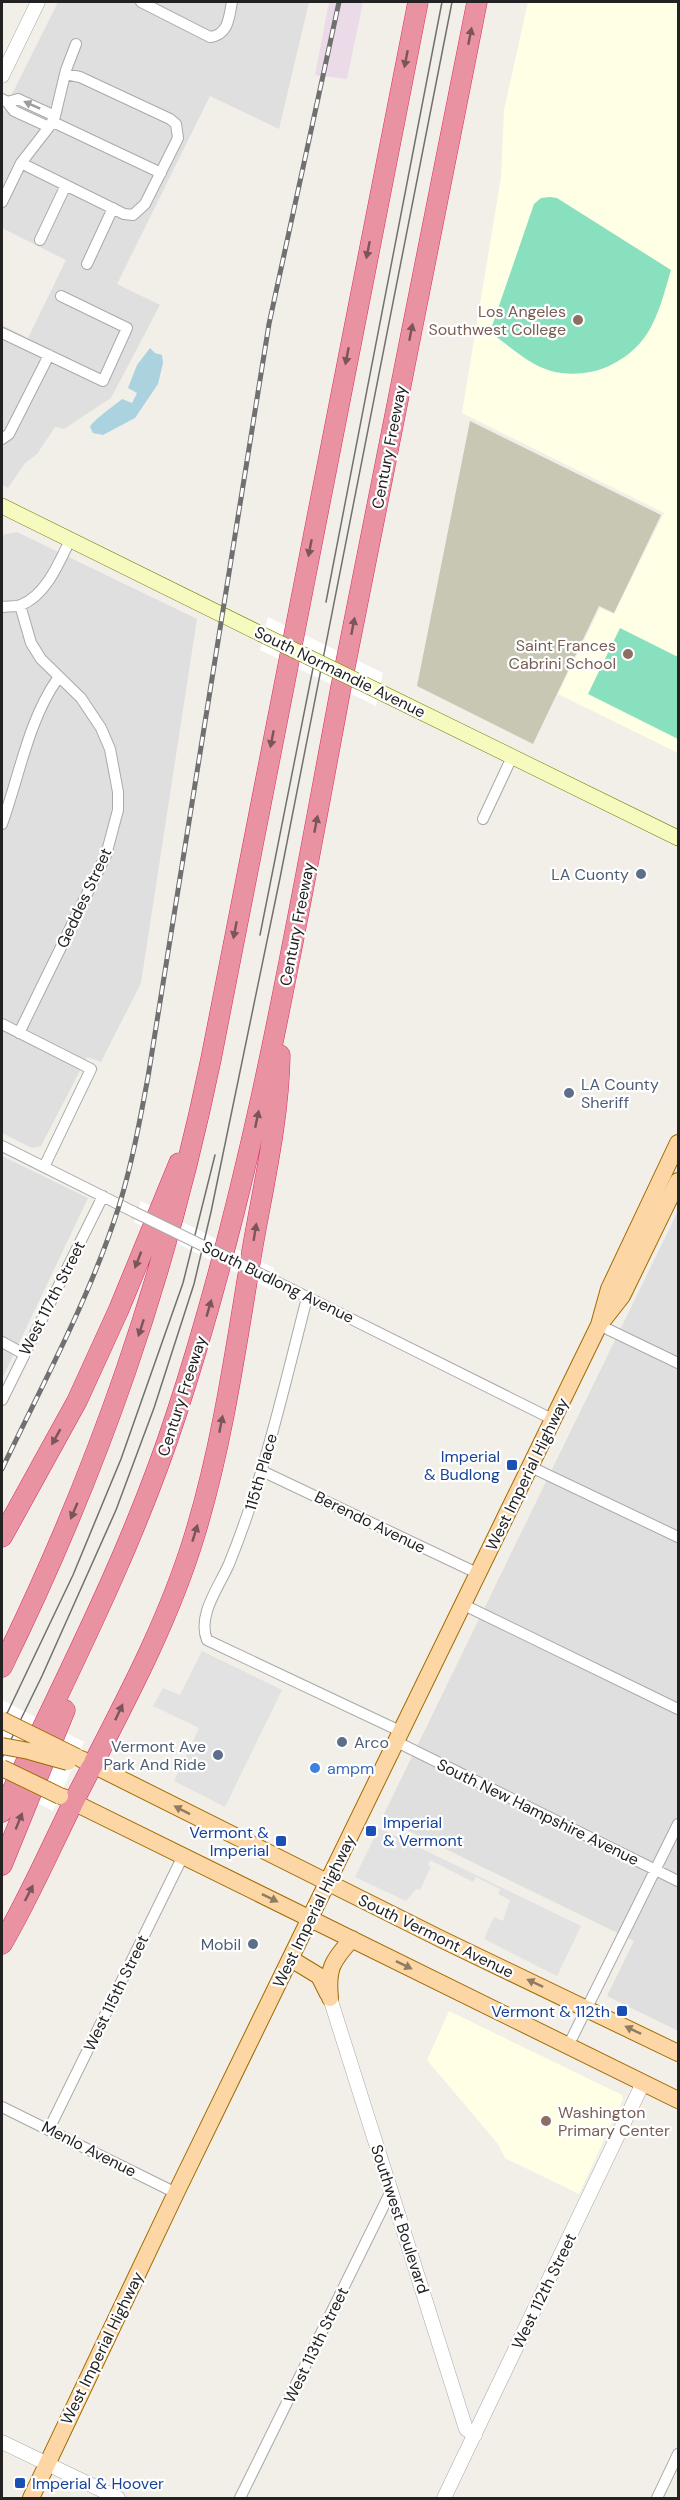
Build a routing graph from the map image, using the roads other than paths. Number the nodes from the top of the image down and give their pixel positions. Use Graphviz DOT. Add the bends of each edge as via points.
graph roads {
  1 [pos="38,2"];
  2 [pos="141,2"];
  3 [pos="232,2"];
  4 [pos="418,2"];
  5 [pos="477,2"];
  6 [pos="76,44"];
  7 [pos="65,74"];
  8 [pos="2,76"];
  9 [pos="4,100"];
  10 [pos="52,122"];
  11 [pos="21,163"];
  12 [pos="160,173"];
  13 [pos="66,185"];
  14 [pos="2,202"];
  15 [pos="113,208"];
  16 [pos="40,240"];
  17 [pos="87,264"];
  18 [pos="61,296"];
  19 [pos="2,333"];
  20 [pos="49,355"];
  21 [pos="2,439"];
  22 [pos="2,506"];
  23 [pos="70,540"];
  24 [pos="20,605"];
  25 [pos="2,607"];
  26 [pos="58,678"];
  27 [pos="512,757"];
  28 [pos="483,819"];
  29 [pos="2,824"];
  30 [pos="678,838"];
  31 [pos="280,1013"];
  32 [pos="2,1024"];
  33 [pos="19,1033"];
  34 [pos="200,1109"];
  35 [pos="678,1143"];
  36 [pos="2,1146"];
  37 [pos="44,1167"];
  38 [pos="673,1186"];
  39 [pos="103,1196"];
  40 [pos="648,1206"];
  41 [pos="622,1296"];
  42 [pos="308,1298"];
  43 [pos="599,1324"];
  44 [pos="2,1342"];
  45 [pos="24,1354"];
  46 [pos="678,1363"];
  47 [pos="2,1400"];
  48 [pos="554,1420"];
  49 [pos="531,1467"];
  50 [pos="262,1470"];
  51 [pos="153,1483"];
  52 [pos="2,1537"];
  53 [pos="678,1537"];
  54 [pos="479,1574"];
  55 [pos="464,1605"];
  56 [pos="207,1640"];
  57 [pos="2,1667"];
  58 [pos="678,1709"];
  59 [pos="2,1720"];
  60 [pos="399,1737"];
  61 [pos="2,1746"];
  62 [pos="82,1762"];
  63 [pos="2,1768"];
  64 [pos="67,1799"];
  65 [pos="2,1810"];
  66 [pos="678,1824"];
  67 [pos="183,1856"];
  68 [pos="2,1865"];
  69 [pos="656,1870"];
  70 [pos="678,1881"];
  71 [pos="328,1883"];
  72 [pos="311,1918"];
  73 [pos="352,1939"];
  74 [pos="2,1944"];
  75 [pos="291,1959"];
  76 [pos="330,1998"];
  77 [pos="588,2008"];
  78 [pos="568,2046"];
  79 [pos="678,2053"];
  80 [pos="644,2082"];
  81 [pos="678,2100"];
  82 [pos="3,2111"];
  83 [pos="49,2129"];
  84 [pos="391,2191"];
  85 [pos="176,2193"];
  86 [pos="475,2435"];
  87 [pos="2,2442"];
  88 [pos="678,2454"];
  89 [pos="48,2463"];
  90 [pos="30,2499"];
  91 [pos="118,2499"];
  92 [pos="240,2499"];
  93 [pos="444,2499"];
  94 [pos="657,2499"];
  1 -- 8 [label="street"];
  2 -- 3 [label="street" via="210,37 226,27"];
  4 -- 34 [label="highway, one-way"];
  31 -- 5 [label="highway, Century Freeway, one-way"];
  6 -- 7 [label="street"];
  7 -- 10 [label="street"];
  7 -- 12 [label="street" via="80,77 176,124 178,138"];
  9 -- 10 [label="street" via="18,99"];
  10 -- 11 [label="street"];
  10 -- 12 [label="street"];
  11 -- 13 [label="street"];
  11 -- 14 [label="street"];
  12 -- 15 [label="street" via="138,213 124,214"];
  13 -- 15 [label="street"];
  13 -- 16 [label="street"];
  15 -- 17 [label="street"];
  18 -- 20 [label="street" via="127,328 103,381"];
  19 -- 20 [label="street"];
  20 -- 21 [label="street" via="9,434"];
  22 -- 23 [label="main road, South Normandie Avenue"];
  23 -- 24 [label="street" via="46,584"];
  23 -- 27 [label="main road, South Normandie Avenue, bridge"];
  24 -- 25 [label="street"];
  24 -- 26 [label="street, Geddes Street" via="31,643"];
  26 -- 29 [label="street" via="32,727"];
  26 -- 33 [label="street, Geddes Street" via="81,698 101,728 116,772 118,810 106,855"];
  27 -- 28 [label="street"];
  27 -- 30 [label="main road, South Normandie Avenue"];
  51 -- 31 [label="highway, Century Freeway, one-way" via="228,1243"];
  62 -- 31 [label="highway, one-way" via="175,1590 210,1481 273,1125 279,1079"];
  32 -- 33 [label="street"];
  33 -- 37 [label="street" via="91,1069"];
  34 -- 52 [label="highway, one-way" via="77,1401"];
  34 -- 57 [label="highway, one-way" via="165,1252 117,1401 58,1549"];
  35 -- 38 [label="main road, West Imperial Highway"];
  36 -- 37 [label="street, South Budlong Avenue"];
  37 -- 39 [label="street, South Budlong Avenue"];
  38 -- 40 [label="main road, West Imperial Highway"];
  38 -- 41 [label="main road, West Imperial Highway"];
  39 -- 42 [label="street, South Budlong Avenue, bridge"];
  39 -- 45 [label="street, West 117th Street"];
  40 -- 41 [label="main road" via="650,1219 626,1269"];
  40 -- 43 [label="main road, West Imperial Highway" via="609,1289"];
  41 -- 43 [label="main road, West Imperial Highway"];
  42 -- 48 [label="street, South Budlong Avenue"];
  42 -- 50 [label="street, 115th Place"];
  43 -- 46 [label="street"];
  43 -- 48 [label="main road, West Imperial Highway"];
  44 -- 45 [label="street"];
  45 -- 47 [label="street, West 117th Street"];
  48 -- 49 [label="main road, West Imperial Highway"];
  49 -- 53 [label="street"];
  49 -- 54 [label="main road, West Imperial Highway"];
  50 -- 54 [label="street, Berendo Avenue"];
  50 -- 56 [label="street, 115th Place" via="244,1527 207,1610 203,1631"];
  51 -- 65 [label="highway, Century Freeway" via="96,1617"];
  68 -- 51 [label="highway, one-way" via="119,1580"];
  54 -- 55 [label="main road, West Imperial Highway"];
  55 -- 58 [label="street"];
  55 -- 60 [label="main road, West Imperial Highway"];
  56 -- 60 [label="street, South New Hampshire Avenue"];
  59 -- 62 [label="main road, South Vermont Avenue, bridge"];
  60 -- 69 [label="street, South New Hampshire Avenue"];
  60 -- 71 [label="main road, West Imperial Highway"];
  61 -- 62 [label="main road, bridge"];
  62 -- 64 [label="highway"];
  71 -- 62 [label="main road, South Vermont Avenue, one-way"];
  63 -- 64 [label="main road, bridge"];
  64 -- 67 [label="main road"];
  74 -- 64 [label="highway, one-way"];
  66 -- 69 [label="street"];
  67 -- 72 [label="main road, one-way"];
  67 -- 83 [label="street, West 115th Street"];
  69 -- 70 [label="street, South New Hampshire Avenue"];
  69 -- 77 [label="street"];
  71 -- 72 [label="main road, West Imperial Highway"];
  77 -- 71 [label="main road, South Vermont Avenue, one-way"];
  72 -- 73 [label="main road"];
  72 -- 75 [label="main road, West Imperial Highway"];
  73 -- 76 [label="main road" via="332,1964"];
  73 -- 78 [label="main road, one-way"];
  75 -- 76 [label="main road" via="319,1976"];
  75 -- 85 [label="main road, West Imperial Highway"];
  76 -- 84 [label="street, Southwest Boulevard"];
  77 -- 78 [label="street"];
  79 -- 77 [label="main road, South Vermont Avenue, one-way"];
  78 -- 80 [label="main road"];
  80 -- 81 [label="main road"];
  80 -- 86 [label="street, West 112th Street"];
  82 -- 83 [label="street, Menlo Avenue"];
  83 -- 85 [label="street, Menlo Avenue"];
  84 -- 86 [label="street, Southwest Boulevard" via="466,2429"];
  84 -- 92 [label="street, West 113th Street"];
  85 -- 89 [label="main road, West Imperial Highway"];
  86 -- 93 [label="street, West 112th Street"];
  87 -- 89 [label="street"];
  88 -- 94 [label="street"];
  89 -- 90 [label="main road, West Imperial Highway"];
  89 -- 91 [label="street"];
}
